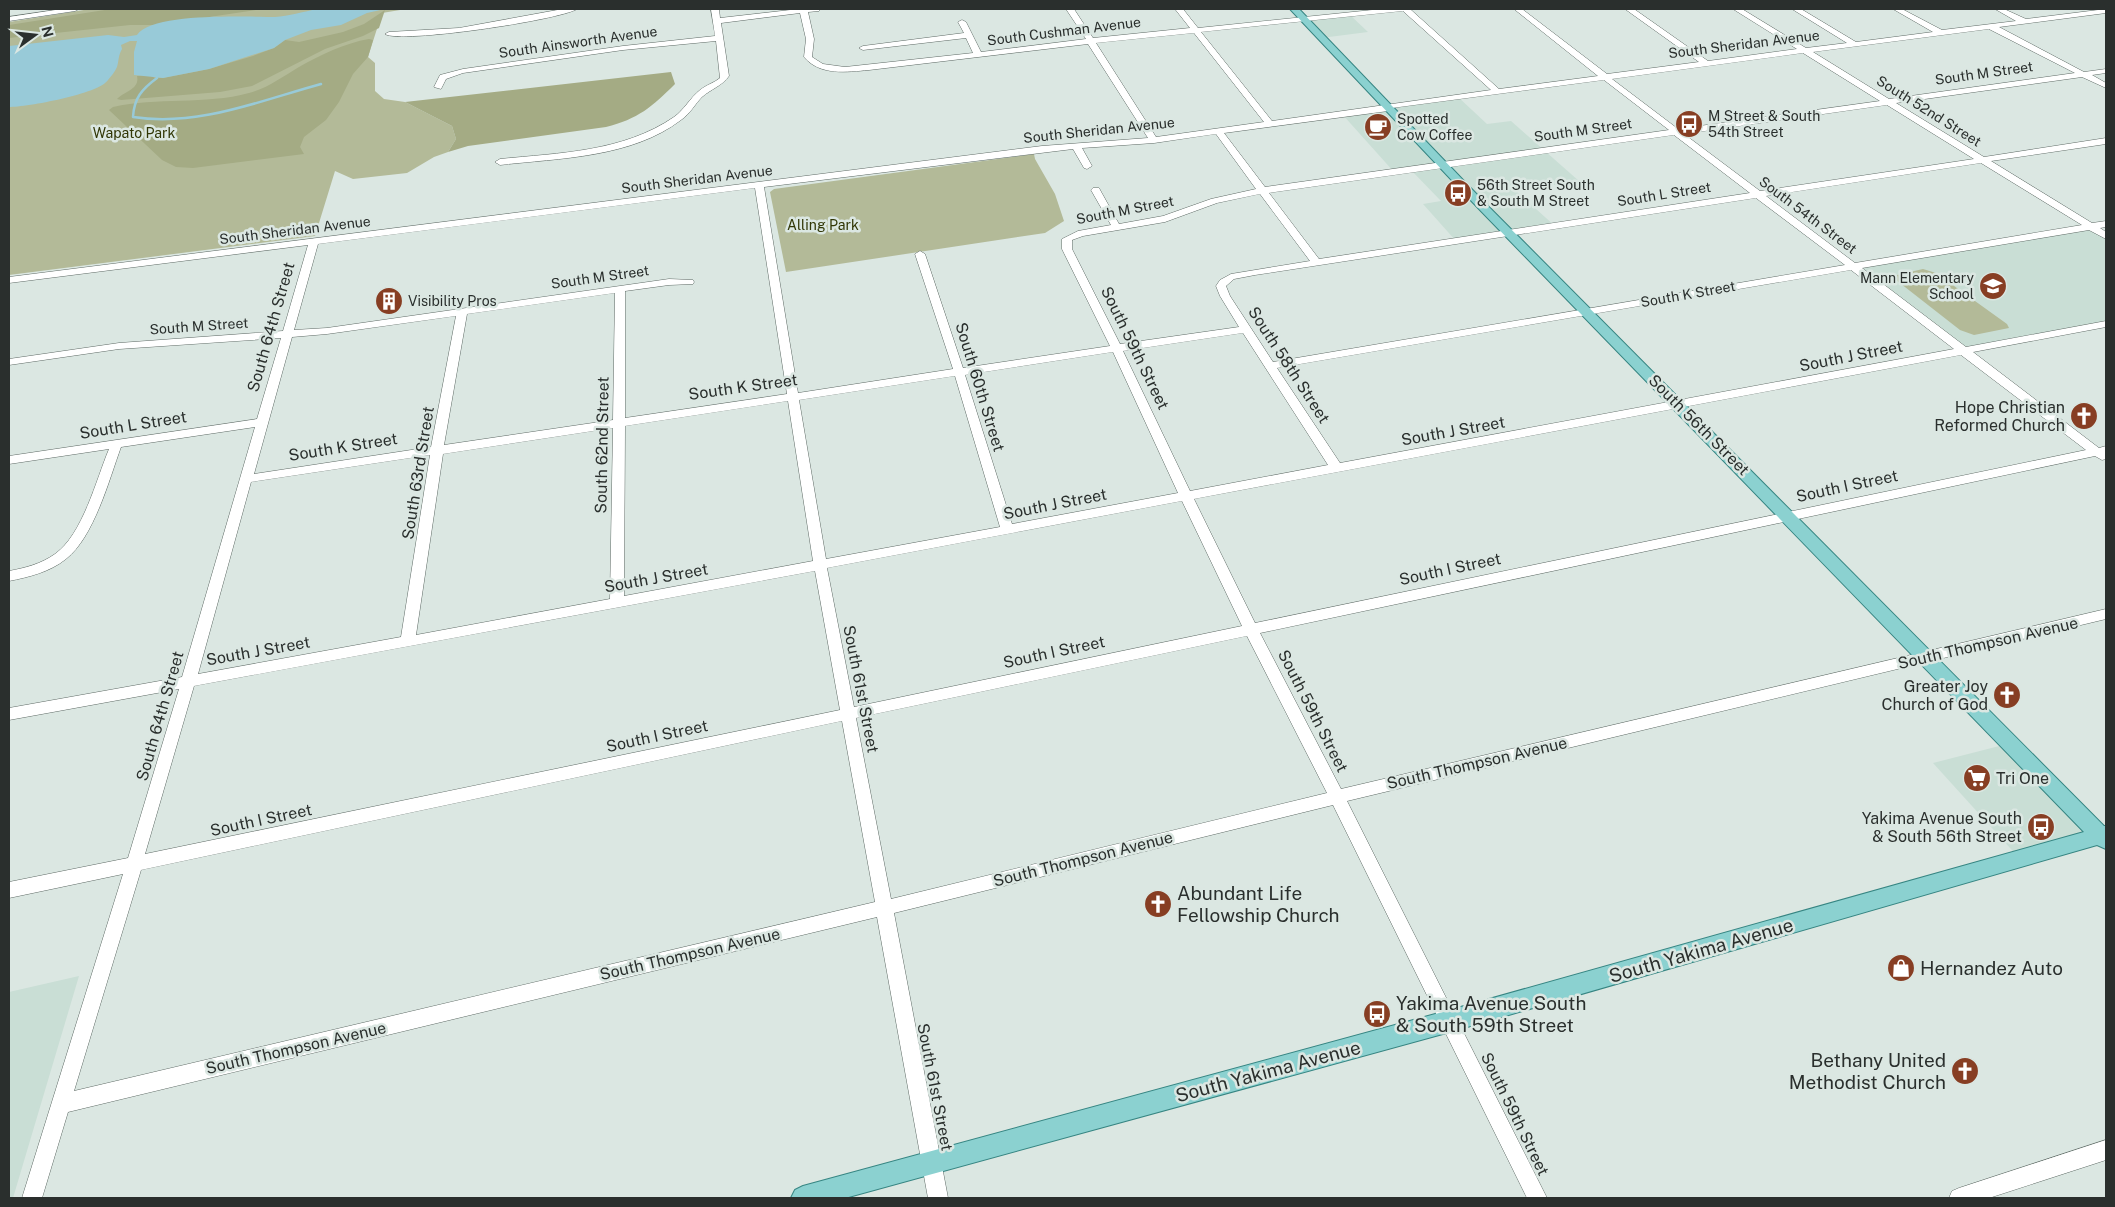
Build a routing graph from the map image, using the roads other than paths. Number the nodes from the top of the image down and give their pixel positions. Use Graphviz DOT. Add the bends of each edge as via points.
graph roads {
  1 [pos="75,9"];
  2 [pos="572,9"];
  3 [pos="715,9"];
  4 [pos="803,9"];
  5 [pos="816,9"];
  6 [pos="1070,9"];
  7 [pos="1180,9"];
  8 [pos="1294,9"];
  9 [pos="1401,9"];
  10 [pos="1406,9"];
  11 [pos="1518,9"];
  12 [pos="1629,9"];
  13 [pos="1737,9"];
  14 [pos="1796,9"];
  15 [pos="1897,9"];
  16 [pos="1998,9"];
  17 [pos="2102,9"];
  18 [pos="2106,11"];
  19 [pos="9,19"];
  20 [pos="1304,19"];
  21 [pos="716,21"];
  22 [pos="962,22"];
  23 [pos="2023,22"];
  24 [pos="1990,26"];
  25 [pos="1196,30"];
  26 [pos="1939,32"];
  27 [pos="390,34"];
  28 [pos="969,35"];
  29 [pos="719,38"];
  30 [pos="1091,41"];
  31 [pos="1854,44"];
  32 [pos="862,48"];
  33 [pos="1802,50"];
  34 [pos="978,55"];
  35 [pos="1705,63"];
  36 [pos="2106,71"];
  37 [pos="2085,74"];
  38 [pos="1603,76"];
  39 [pos="2106,86"];
  40 [pos="438,87"];
  41 [pos="1496,90"];
  42 [pos="1887,102"];
  43 [pos="1387,107"];
  44 [pos="1270,124"];
  45 [pos="1218,131"];
  46 [pos="1676,132"];
  47 [pos="1154,140"];
  48 [pos="2106,141"];
  49 [pos="1076,146"];
  50 [pos="1982,160"];
  51 [pos="500,162"];
  52 [pos="1442,165"];
  53 [pos="1087,166"];
  54 [pos="759,185"];
  55 [pos="1096,190"];
  56 [pos="1262,190"];
  57 [pos="1758,194"];
  58 [pos="2106,224"];
  59 [pos="2091,226"];
  60 [pos="1116,228"];
  61 [pos="1510,233"];
  62 [pos="2106,236"];
  63 [pos="1068,238"];
  64 [pos="314,242"];
  65 [pos="920,254"];
  66 [pos="1316,262"];
  67 [pos="1853,266"];
  68 [pos="1227,279"];
  69 [pos="9,280"];
  70 [pos="689,282"];
  71 [pos="620,290"];
  72 [pos="462,311"];
  73 [pos="1586,312"];
  74 [pos="2106,324"];
  75 [pos="1246,329"];
  76 [pos="287,335"];
  77 [pos="1117,349"];
  78 [pos="1965,351"];
  79 [pos="9,362"];
  80 [pos="1270,366"];
  81 [pos="959,372"];
  82 [pos="794,397"];
  83 [pos="1679,405"];
  84 [pos="262,422"];
  85 [pos="619,422"];
  86 [pos="117,443"];
  87 [pos="437,450"];
  88 [pos="2103,454"];
  89 [pos="9,460"];
  90 [pos="1337,469"];
  91 [pos="246,479"];
  92 [pos="1185,496"];
  93 [pos="1789,516"];
  94 [pos="1007,530"];
  95 [pos="820,564"];
  96 [pos="9,576"];
  97 [pos="617,602"];
  98 [pos="2106,614"];
  99 [pos="1252,628"];
  100 [pos="408,640"];
  101 [pos="1927,657"];
  102 [pos="188,680"];
  103 [pos="9,714"];
  104 [pos="848,714"];
  105 [pos="1336,797"];
  106 [pos="2105,837"];
  107 [pos="134,864"];
  108 [pos="9,890"];
  109 [pos="884,908"];
  110 [pos="1450,1021"];
  111 [pos="61,1104"];
  112 [pos="2106,1150"];
  113 [pos="932,1163"];
  114 [pos="32,1198"];
  115 [pos="803,1198"];
  116 [pos="938,1198"];
  117 [pos="1537,1198"];
  118 [pos="1959,1198"];
  1 -- 19 [label="street"];
  2 -- 27 [label="street" via="463,32"];
  3 -- 21 [label="street"];
  4 -- 5 [label="street"];
  4 -- 21 [label="street"];
  4 -- 34 [label="street, South Cushman Avenue" via="810,39 808,55 819,66 860,68"];
  6 -- 30 [label="street"];
  7 -- 25 [label="street"];
  8 -- 20 [label="main road, South 56th Street"];
  9 -- 20 [label="street, South Cushman Avenue"];
  10 -- 41 [label="street"];
  11 -- 38 [label="street, South 54th Street"];
  12 -- 35 [label="street"];
  13 -- 33 [label="street, South 52nd Street"];
  14 -- 31 [label="street"];
  15 -- 26 [label="street"];
  16 -- 23 [label="street"];
  17 -- 18 [label="street"];
  18 -- 23 [label="street, South Sheridan Avenue"];
  20 -- 25 [label="street, South Cushman Avenue"];
  20 -- 43 [label="main road, South 56th Street"];
  21 -- 29 [label="street"];
  22 -- 28 [label="street"];
  23 -- 24 [label="street, South Sheridan Avenue"];
  24 -- 26 [label="street, South Sheridan Avenue"];
  24 -- 37 [label="street"];
  25 -- 30 [label="street, South Cushman Avenue"];
  25 -- 44 [label="street"];
  26 -- 31 [label="street, South Sheridan Avenue"];
  28 -- 32 [label="street"];
  28 -- 34 [label="street"];
  29 -- 40 [label="street, South Ainsworth Avenue" via="459,72 442,77"];
  29 -- 51 [label="street" via="725,76 702,92 685,113 657,131 615,146 537,154"];
  30 -- 34 [label="street, South Cushman Avenue"];
  30 -- 47 [label="street"];
  31 -- 33 [label="street, South Sheridan Avenue"];
  33 -- 35 [label="street, South Sheridan Avenue"];
  33 -- 42 [label="street, South 52nd Street"];
  35 -- 38 [label="street, South Sheridan Avenue"];
  36 -- 37 [label="street, South M Street"];
  37 -- 39 [label="street"];
  37 -- 42 [label="street, South M Street"];
  38 -- 41 [label="street, South Sheridan Avenue"];
  38 -- 46 [label="street, South 54th Street"];
  41 -- 43 [label="street, South Sheridan Avenue"];
  42 -- 46 [label="street, South M Street"];
  42 -- 50 [label="street, South 52nd Street"];
  43 -- 44 [label="street, South Sheridan Avenue"];
  43 -- 52 [label="main road, South 56th Street"];
  44 -- 45 [label="street, South Sheridan Avenue"];
  45 -- 47 [label="street, South Sheridan Avenue"];
  45 -- 56 [label="street"];
  46 -- 52 [label="street, South M Street"];
  46 -- 57 [label="street, South 54th Street"];
  47 -- 49 [label="street, South Sheridan Avenue"];
  48 -- 50 [label="street, South L Street"];
  49 -- 53 [label="street"];
  49 -- 54 [label="street, South Sheridan Avenue"];
  50 -- 57 [label="street, South L Street"];
  50 -- 59 [label="street, South 52nd Street"];
  52 -- 56 [label="street, South M Street"];
  52 -- 61 [label="main road, South 56th Street"];
  54 -- 64 [label="street, South Sheridan Avenue"];
  54 -- 82 [label="street, South 61st Street"];
  55 -- 60 [label="street"];
  56 -- 60 [label="street, South M Street" via="1222,198 1166,219"];
  56 -- 66 [label="street"];
  57 -- 61 [label="street, South L Street"];
  57 -- 67 [label="street, South 54th Street"];
  58 -- 59 [label="street, South K Street"];
  59 -- 62 [label="street, South 52nd Street"];
  59 -- 67 [label="street, South K Street"];
  60 -- 63 [label="street, South M Street"];
  61 -- 66 [label="street, South L Street"];
  61 -- 73 [label="main road, South 56th Street"];
  63 -- 77 [label="street, South 59th Street" via="1067,249"];
  64 -- 69 [label="street, South Sheridan Avenue"];
  64 -- 76 [label="street, South 64th Street"];
  65 -- 81 [label="street, South 60th Street"];
  66 -- 68 [label="street, South L Street"];
  67 -- 73 [label="street, South K Street"];
  67 -- 78 [label="street, South 54th Street"];
  68 -- 75 [label="street, South 58th Street" via="1222,284 1222,292"];
  70 -- 71 [label="street, South M Street"];
  71 -- 72 [label="street, South M Street"];
  71 -- 85 [label="street, South 62nd Street"];
  72 -- 76 [label="street, South M Street"];
  72 -- 87 [label="street, South 63rd Street"];
  73 -- 80 [label="street, South K Street"];
  73 -- 83 [label="main road, South 56th Street"];
  74 -- 78 [label="street, South J Street"];
  75 -- 77 [label="street, South K Street"];
  75 -- 80 [label="street, South 58th Street"];
  76 -- 79 [label="street, South M Street" via="119,346"];
  76 -- 84 [label="street, South 64th Street"];
  77 -- 81 [label="street, South K Street"];
  77 -- 92 [label="street, South 59th Street"];
  78 -- 83 [label="street, South J Street"];
  78 -- 88 [label="street, South 54th Street"];
  80 -- 90 [label="street, South 58th Street"];
  81 -- 82 [label="street, South K Street"];
  81 -- 94 [label="street, South 60th Street"];
  82 -- 85 [label="street, South K Street"];
  82 -- 95 [label="street, South 61st Street"];
  83 -- 90 [label="street, South J Street"];
  83 -- 93 [label="main road, South 56th Street"];
  84 -- 86 [label="street, South L Street"];
  84 -- 91 [label="street, South 64th Street"];
  85 -- 87 [label="street, South K Street"];
  85 -- 97 [label="street, South 62nd Street"];
  86 -- 89 [label="street, South L Street"];
  86 -- 96 [label="street" via="79,533 65,552 32,571"];
  87 -- 91 [label="street, South K Street"];
  87 -- 100 [label="street, South 63rd Street"];
  88 -- 93 [label="street, South I Street"];
  90 -- 92 [label="street, South J Street"];
  91 -- 102 [label="street, South 64th Street"];
  92 -- 94 [label="street, South J Street"];
  92 -- 99 [label="street, South 59th Street"];
  93 -- 99 [label="street, South I Street"];
  93 -- 101 [label="main road, South 56th Street"];
  94 -- 95 [label="street, South J Street"];
  95 -- 97 [label="street, South J Street"];
  95 -- 104 [label="street, South 61st Street"];
  97 -- 100 [label="street, South J Street"];
  98 -- 101 [label="street, South Thompson Avenue"];
  99 -- 104 [label="street, South I Street"];
  99 -- 105 [label="street, South 59th Street"];
  100 -- 102 [label="street, South J Street"];
  101 -- 105 [label="street, South Thompson Avenue"];
  101 -- 106 [label="main road, South 56th Street"];
  102 -- 103 [label="street, South J Street"];
  102 -- 107 [label="street, South 64th Street"];
  104 -- 107 [label="street, South I Street"];
  104 -- 109 [label="street, South 61st Street"];
  105 -- 109 [label="street, South Thompson Avenue"];
  105 -- 110 [label="street, South 59th Street"];
  106 -- 110 [label="main road, South Yakima Avenue"];
  107 -- 108 [label="street, South I Street"];
  107 -- 111 [label="street, South 64th Street"];
  109 -- 111 [label="street, South Thompson Avenue"];
  109 -- 113 [label="street, South 61st Street"];
  110 -- 113 [label="main road, South Yakima Avenue"];
  110 -- 117 [label="street, South 59th Street"];
  111 -- 114 [label="street, South 64th Street"];
  112 -- 118 [label="street"];
  113 -- 115 [label="main road, South Yakima Avenue"];
  113 -- 116 [label="street, South 61st Street"];
}
